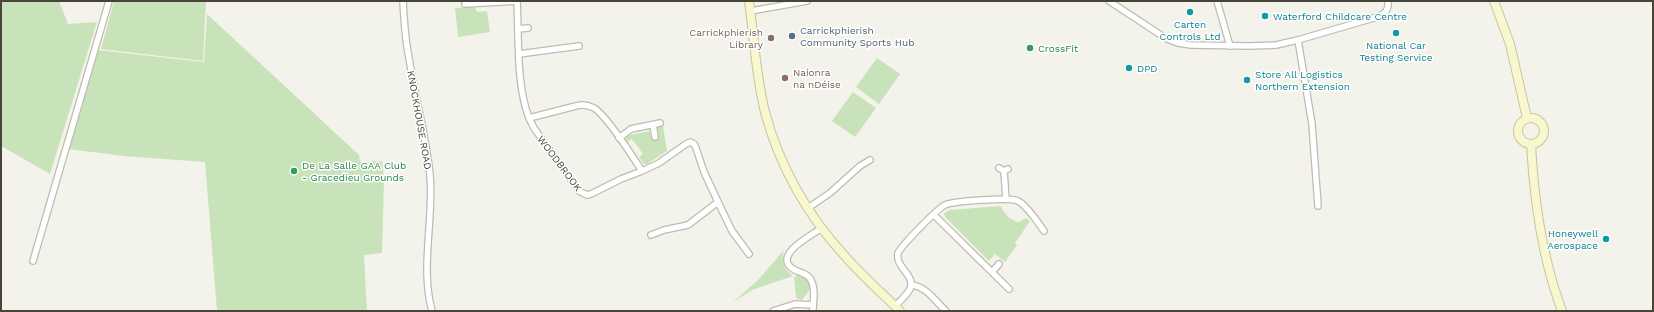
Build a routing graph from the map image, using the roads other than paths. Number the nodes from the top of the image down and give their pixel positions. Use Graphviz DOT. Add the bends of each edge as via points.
graph roads {
  1 [pos="109,1"];
  2 [pos="403,1"];
  3 [pos="517,1"];
  4 [pos="749,1"];
  5 [pos="807,1"];
  6 [pos="1109,1"];
  7 [pos="1217,1"];
  8 [pos="1388,1"];
  9 [pos="1494,1"];
  10 [pos="480,3"];
  11 [pos="465,4"];
  12 [pos="480,11"];
  13 [pos="750,11"];
  14 [pos="528,28"];
  15 [pos="518,29"];
  16 [pos="1298,40"];
  17 [pos="579,46"];
  18 [pos="1230,46"];
  19 [pos="519,54"];
  20 [pos="529,118"];
  21 [pos="1527,118"];
  22 [pos="660,123"];
  23 [pos="653,125"];
  24 [pos="618,138"];
  25 [pos="655,138"];
  26 [pos="1531,144"];
  27 [pos="870,160"];
  28 [pos="1003,169"];
  29 [pos="642,171"];
  30 [pos="1006,199"];
  31 [pos="718,202"];
  32 [pos="1318,206"];
  33 [pos="808,208"];
  34 [pos="934,214"];
  35 [pos="822,228"];
  36 [pos="1044,231"];
  37 [pos="651,235"];
  38 [pos="749,254"];
  39 [pos="33,261"];
  40 [pos="998,264"];
  41 [pos="992,272"];
  42 [pos="911,285"];
  43 [pos="1009,290"];
  44 [pos="813,308"];
  45 [pos="897,309"];
  46 [pos="942,310"];
  47 [pos="432,311"];
  48 [pos="773,311"];
  49 [pos="1562,311"];
  1 -- 39 [label="street"];
  2 -- 47 [label="street, KNOCKHOUSE ROAD" via="408,58 430,175 431,213 427,268"];
  3 -- 10 [label="street"];
  3 -- 15 [label="street, WOODBROOK"];
  4 -- 13 [label="street"];
  5 -- 13 [label="street"];
  6 -- 18 [label="street" via="1172,41 1191,45"];
  7 -- 18 [label="street"];
  8 -- 16 [label="street" via="1386,12 1377,17"];
  9 -- 21 [label="street" via="1510,44"];
  10 -- 11 [label="street"];
  10 -- 12 [label="street"];
  13 -- 33 [label="street" via="758,78 770,129 786,169"];
  14 -- 15 [label="street"];
  15 -- 19 [label="street, WOODBROOK"];
  16 -- 18 [label="street" via="1269,46"];
  16 -- 32 [label="street" via="1312,124"];
  17 -- 19 [label="street"];
  19 -- 20 [label="street, WOODBROOK" via="525,107"];
  20 -- 24 [label="street" via="571,106 586,105 597,111"];
  20 -- 29 [label="street, WOODBROOK" via="583,194 590,194"];
  21 -- 26 [label="street" via="1520,124 1518,132 1522,140"];
  21 -- 26 [label="street" via="1536,118 1544,128 1541,140"];
  22 -- 23 [label="street"];
  23 -- 24 [label="street" via="631,129"];
  23 -- 25 [label="street"];
  24 -- 29 [label="street"];
  26 -- 49 [label="street" via="1540,228"];
  27 -- 33 [label="street"];
  28 -- 30 [label="street"];
  29 -- 31 [label="street, WOODBROOK" via="690,142 696,148"];
  30 -- 34 [label="street" via="949,204"];
  30 -- 36 [label="street" via="1023,204"];
  31 -- 37 [label="street" via="688,225"];
  31 -- 38 [label="street, WOODBROOK" via="732,231"];
  33 -- 35 [label="street"];
  34 -- 41 [label="street"];
  34 -- 42 [label="street" via="898,254 898,263"];
  35 -- 44 [label="street" via="792,248 788,256 791,268 811,279"];
  35 -- 45 [label="street" via="843,254"];
  40 -- 41 [label="street"];
  41 -- 43 [label="street"];
  42 -- 45 [label="street"];
  42 -- 46 [label="street" via="924,289"];
  44 -- 48 [label="street" via="795,304"];
}
